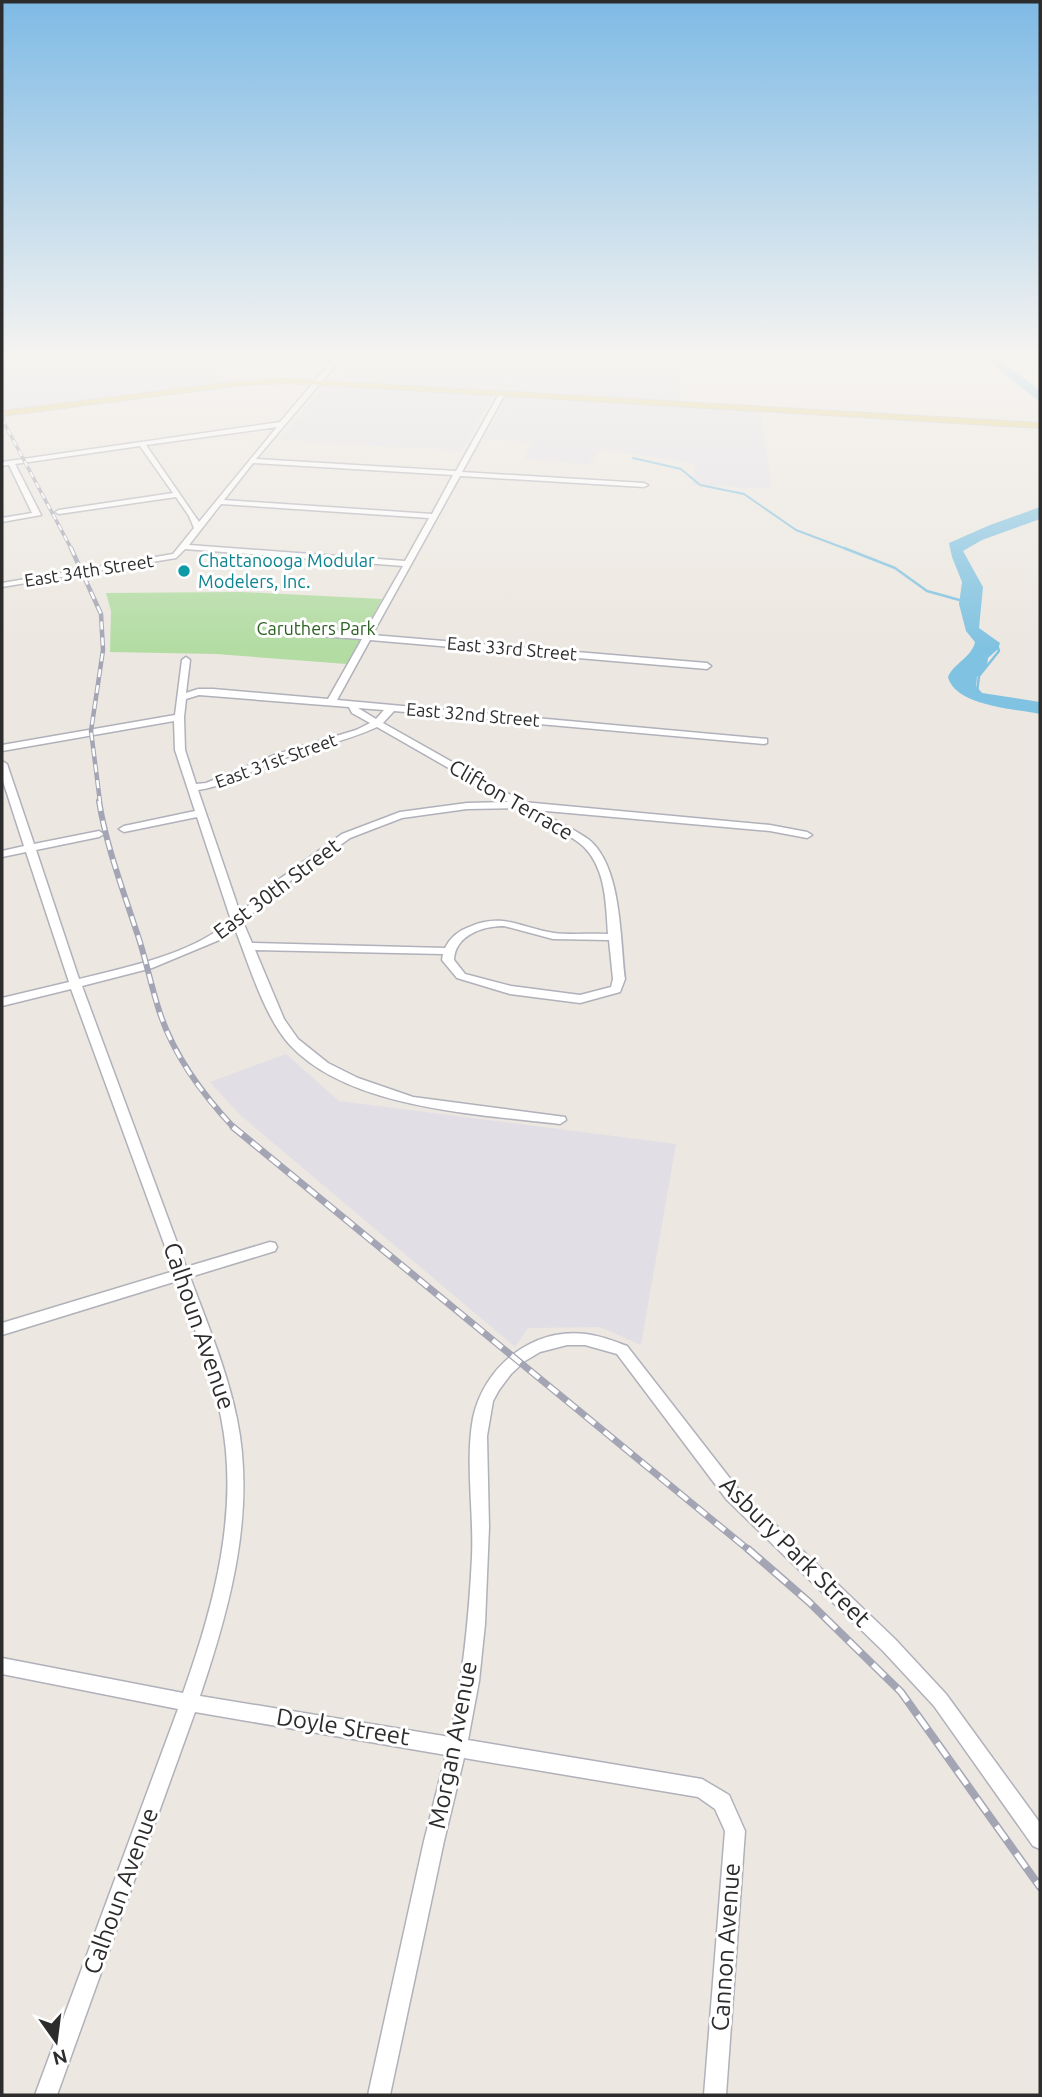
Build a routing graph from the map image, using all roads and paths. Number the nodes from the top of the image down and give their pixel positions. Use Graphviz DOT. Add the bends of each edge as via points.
graph roads {
  1 [pos="88,452"];
  2 [pos="147,452"];
  3 [pos="259,452"];
  4 [pos="470,452"];
  5 [pos="251,461"];
  6 [pos="11,463"];
  7 [pos="2,464"];
  8 [pos="458,474"];
  9 [pos="644,485"];
  10 [pos="177,495"];
  11 [pos="219,502"];
  12 [pos="59,512"];
  13 [pos="37,515"];
  14 [pos="434,516"];
  15 [pos="2,520"];
  16 [pos="198,529"];
  17 [pos="184,547"];
  18 [pos="407,564"];
  19 [pos="2,585"];
  20 [pos="318,633"];
  21 [pos="366,637"];
  22 [pos="186,660"];
  23 [pos="707,666"];
  24 [pos="183,697"];
  25 [pos="331,702"];
  26 [pos="352,704"];
  27 [pos="391,708"];
  28 [pos="179,717"];
  29 [pos="378,723"];
  30 [pos="764,741"];
  31 [pos="2,748"];
  32 [pos="2,764"];
  33 [pos="192,788"];
  34 [pos="519,805"];
  35 [pos="201,813"];
  36 [pos="124,828"];
  37 [pos="99,834"];
  38 [pos="807,835"];
  39 [pos="30,848"];
  40 [pos="2,854"];
  41 [pos="237,921"];
  42 [pos="614,936"];
  43 [pos="247,946"];
  44 [pos="448,951"];
  45 [pos="75,984"];
  46 [pos="2,1002"];
  47 [pos="560,1120"];
  48 [pos="270,1247"];
  49 [pos="182,1273"];
  50 [pos="2,1329"];
  51 [pos="518,1359"];
  52 [pos="2,1666"];
  53 [pos="190,1703"];
  54 [pos="455,1745"];
  55 [pos="722,1802"];
  56 [pos="1040,1839"];
  57 [pos="47,2095"];
  58 [pos="379,2095"];
  59 [pos="715,2095"];
  1 -- 6 [label="street"];
  2 -- 10 [label="street"];
  3 -- 5 [label="street"];
  4 -- 8 [label="street"];
  5 -- 8 [label="street"];
  5 -- 11 [label="street"];
  6 -- 7 [label="street"];
  6 -- 13 [label="street"];
  8 -- 9 [label="street"];
  8 -- 14 [label="street"];
  10 -- 12 [label="street"];
  10 -- 16 [label="street"];
  11 -- 14 [label="street"];
  11 -- 16 [label="street"];
  13 -- 15 [label="street"];
  14 -- 18 [label="street"];
  16 -- 17 [label="street"];
  17 -- 18 [label="street"];
  17 -- 19 [label="street, East 34th Street" via="176,556"];
  18 -- 21 [label="street"];
  20 -- 21 [label="street, East 33rd Street"];
  21 -- 23 [label="street, East 33rd Street"];
  21 -- 25 [label="street"];
  22 -- 24 [label="street"];
  24 -- 25 [label="street, East 32nd Street" via="213,692"];
  24 -- 28 [label="street"];
  25 -- 26 [label="street, East 32nd Street"];
  26 -- 27 [label="street, East 32nd Street"];
  26 -- 29 [label="street, Clifton Terrace" via="355,711"];
  27 -- 29 [label="street, East 31st Street"];
  27 -- 30 [label="street, East 32nd Street"];
  28 -- 31 [label="street"];
  28 -- 33 [label="street" via="180,750"];
  29 -- 33 [label="street, East 31st Street"];
  29 -- 34 [label="street, Clifton Terrace"];
  32 -- 39 [label="street, Calhoun Avenue"];
  33 -- 35 [label="street"];
  34 -- 38 [label="street, East 30th Street"];
  34 -- 41 [label="street, East 30th Street" via="435,810 375,824 346,836 317,856"];
  34 -- 42 [label="street, Clifton Terrace" via="567,830 598,854 606,869"];
  35 -- 36 [label="street, East 31st Street"];
  35 -- 41 [label="street"];
  37 -- 39 [label="street"];
  39 -- 40 [label="street"];
  39 -- 45 [label="street, Calhoun Avenue"];
  41 -- 43 [label="street"];
  41 -- 45 [label="street, East 30th Street" via="220,936 160,961"];
  42 -- 44 [label="street" via="553,936 492,923 460,936"];
  42 -- 44 [label="street, Clifton Terrace" via="616,989 580,999 510,990 461,976 448,960"];
  43 -- 44 [label="street"];
  43 -- 47 [label="street" via="278,1020 294,1042 324,1066 412,1101"];
  45 -- 46 [label="street, East 30th Street"];
  45 -- 49 [label="street, Calhoun Avenue"];
  48 -- 49 [label="street"];
  49 -- 50 [label="street"];
  49 -- 53 [label="street, Calhoun Avenue" via="234,1432 236,1492 228,1555"];
  51 -- 54 [label="street, Morgan Avenue" via="487,1398 480,1441 481,1527 470,1682"];
  51 -- 56 [label="street, Asbury Park Street" via="556,1339 578,1337 622,1350 733,1495 890,1645 940,1700"];
  52 -- 53 [label="street, Doyle Street"];
  53 -- 54 [label="street, Doyle Street"];
  53 -- 57 [label="street, Calhoun Avenue"];
  54 -- 55 [label="street, Doyle Street" via="702,1788"];
  54 -- 58 [label="street, Morgan Avenue"];
  55 -- 59 [label="street, Cannon Avenue" via="735,1831"];
}
